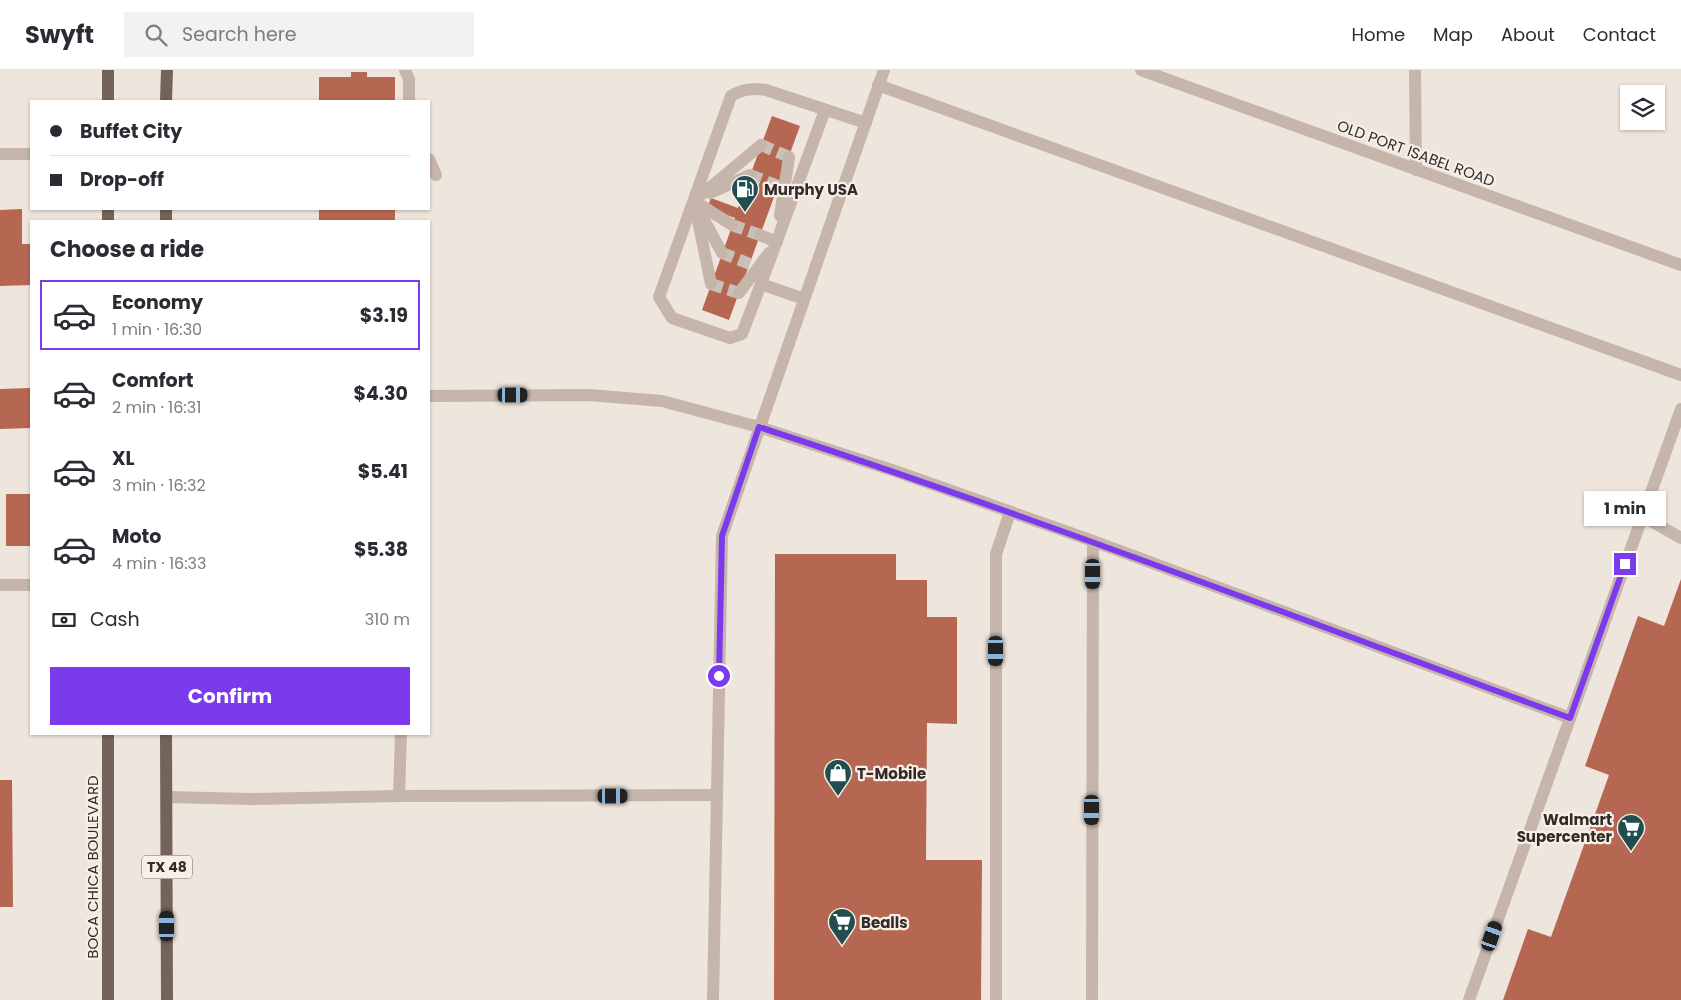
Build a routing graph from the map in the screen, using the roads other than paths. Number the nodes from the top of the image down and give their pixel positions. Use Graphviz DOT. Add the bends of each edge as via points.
graph roads {
  1 [pos="108,70"];
  2 [pos="167,70"];
  3 [pos="405,70"];
  4 [pos="884,70"];
  5 [pos="1141,70"];
  6 [pos="1415,70"];
  7 [pos="878,85"];
  8 [pos="108,100"];
  9 [pos="166,100"];
  10 [pos="409,100"];
  11 [pos="825,110"];
  12 [pos="866,123"];
  13 [pos="761,145"];
  14 [pos="0,154"];
  15 [pos="30,154"];
  16 [pos="789,157"];
  17 [pos="430,161"];
  18 [pos="1416,170"];
  19 [pos="436,175"];
  20 [pos="750,175"];
  21 [pos="778,186"];
  22 [pos="694,201"];
  23 [pos="732,225"];
  24 [pos="760,235"];
  25 [pos="777,242"];
  26 [pos="722,253"];
  27 [pos="750,264"];
  28 [pos="1681,265"];
  29 [pos="711,284"];
  30 [pos="761,284"];
  31 [pos="739,293"];
  32 [pos="804,299"];
  33 [pos="1681,375"];
  34 [pos="430,396"];
  35 [pos="1681,410"];
  36 [pos="759,427"];
  37 [pos="1010,512"];
  38 [pos="1642,516"];
  39 [pos="1681,538"];
  40 [pos="1093,542"];
  41 [pos="0,585"];
  42 [pos="30,585"];
  43 [pos="1570,718"];
  44 [pos="108,735"];
  45 [pos="166,735"];
  46 [pos="400,735"];
  47 [pos="717,795"];
  48 [pos="399,796"];
  49 [pos="167,797"];
  50 [pos="108,1000"];
  51 [pos="167,1000"];
  52 [pos="713,1000"];
  53 [pos="996,1000"];
  54 [pos="1092,1000"];
  55 [pos="1469,1000"];
  1 -- 8 [label="main road"];
  2 -- 9 [label="main road"];
  3 -- 10 [label="street" via="409,79"];
  4 -- 7 [label="street"];
  5 -- 18 [label="street, OLD PORT ISABEL ROAD"];
  6 -- 18 [label="street"];
  7 -- 12 [label="street"];
  7 -- 33 [label="street"];
  11 -- 12 [label="street"];
  11 -- 22 [label="street" via="754,88 740,90 731,96"];
  11 -- 25 [label="street"];
  12 -- 32 [label="street"];
  13 -- 22 [label="street"];
  14 -- 15 [label="street"];
  16 -- 25 [label="street"];
  17 -- 19 [label="street"];
  18 -- 28 [label="street, OLD PORT ISABEL ROAD"];
  20 -- 22 [label="street"];
  21 -- 25 [label="street"];
  22 -- 23 [label="street"];
  22 -- 26 [label="street"];
  22 -- 29 [label="street"];
  22 -- 30 [label="street" via="659,297 672,318 730,338 742,334"];
  24 -- 25 [label="street"];
  25 -- 27 [label="street"];
  25 -- 30 [label="street"];
  25 -- 31 [label="street"];
  30 -- 32 [label="street"];
  32 -- 36 [label="street"];
  34 -- 36 [label="street" via="589,395 662,401"];
  35 -- 38 [label="street"];
  36 -- 37 [label="street"];
  36 -- 47 [label="street" via="722,536"];
  37 -- 40 [label="street"];
  37 -- 53 [label="street" via="996,554"];
  38 -- 39 [label="street"];
  38 -- 43 [label="street"];
  40 -- 43 [label="street"];
  40 -- 54 [label="street"];
  41 -- 42 [label="street"];
  43 -- 55 [label="street"];
  44 -- 50 [label="main road, BOCA CHICA BOULEVARD"];
  45 -- 49 [label="main road, TX 48"];
  46 -- 48 [label="street"];
  47 -- 48 [label="street"];
  47 -- 52 [label="street"];
  48 -- 49 [label="street"];
  49 -- 51 [label="main road, TX 48"];
}
